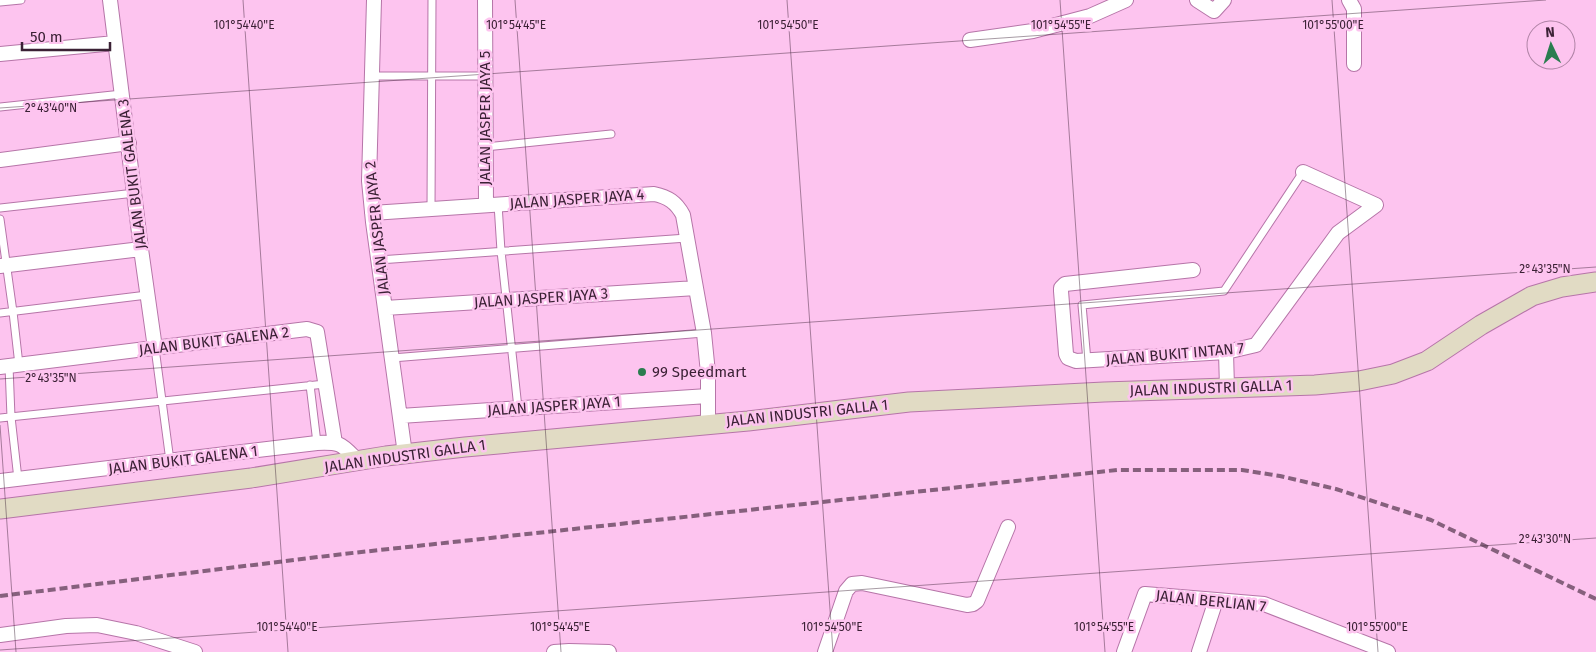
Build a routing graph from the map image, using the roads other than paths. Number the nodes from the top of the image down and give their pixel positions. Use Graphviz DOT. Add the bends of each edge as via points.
graph roads {
  1 [pos="20,0"];
  2 [pos="110,0"];
  3 [pos="374,0"];
  4 [pos="432,0"];
  5 [pos="485,0"];
  6 [pos="1126,0"];
  7 [pos="1197,0"];
  8 [pos="1224,0"];
  9 [pos="1349,0"];
  10 [pos="0,2"];
  11 [pos="970,40"];
  12 [pos="115,43"];
  13 [pos="0,54"];
  14 [pos="1354,64"];
  15 [pos="372,76"];
  16 [pos="431,76"];
  17 [pos="485,76"];
  18 [pos="122,94"];
  19 [pos="0,107"];
  20 [pos="611,134"];
  21 [pos="129,143"];
  22 [pos="486,147"];
  23 [pos="0,160"];
  24 [pos="1303,172"];
  25 [pos="135,193"];
  26 [pos="492,205"];
  27 [pos="0,208"];
  28 [pos="431,209"];
  29 [pos="372,214"];
  30 [pos="0,219"];
  31 [pos="686,238"];
  32 [pos="141,249"];
  33 [pos="501,251"];
  34 [pos="379,260"];
  35 [pos="4,266"];
  36 [pos="1193,270"];
  37 [pos="1596,282"];
  38 [pos="696,288"];
  39 [pos="147,295"];
  40 [pos="507,300"];
  41 [pos="385,308"];
  42 [pos="13,312"];
  43 [pos="0,313"];
  44 [pos="704,333"];
  45 [pos="155,348"];
  46 [pos="512,348"];
  47 [pos="1226,352"];
  48 [pos="392,358"];
  49 [pos="1087,361"];
  50 [pos="9,366"];
  51 [pos="325,384"];
  52 [pos="310,385"];
  53 [pos="1227,388"];
  54 [pos="708,396"];
  55 [pos="161,401"];
  56 [pos="518,408"];
  57 [pos="400,416"];
  58 [pos="11,417"];
  59 [pos="0,418"];
  60 [pos="708,424"];
  61 [pos="335,442"];
  62 [pos="317,443"];
  63 [pos="405,454"];
  64 [pos="358,461"];
  65 [pos="170,462"];
  66 [pos="18,478"];
  67 [pos="0,480"];
  68 [pos="0,509"];
  69 [pos="1008,527"];
  70 [pos="1216,600"];
  71 [pos="0,635"];
  72 [pos="195,652"];
  73 [pos="554,652"];
  74 [pos="609,652"];
  75 [pos="825,652"];
  76 [pos="1124,652"];
  77 [pos="1199,652"];
  78 [pos="1388,652"];
  1 -- 10 [label="lane"];
  2 -- 12 [label="street, JALAN BUKIT GALENA 3"];
  3 -- 15 [label="street, JALAN JASPER JAYA 2"];
  4 -- 16 [label="lane"];
  5 -- 17 [label="street, JALAN JASPER JAYA 5"];
  6 -- 11 [label="street" via="1090,16 1033,31"];
  7 -- 8 [label="street" via="1214,11"];
  9 -- 14 [label="street" via="1354,9"];
  12 -- 13 [label="street"];
  12 -- 18 [label="street, JALAN BUKIT GALENA 3"];
  15 -- 16 [label="lane"];
  15 -- 29 [label="street, JALAN JASPER JAYA 2" via="369,181"];
  16 -- 17 [label="lane"];
  16 -- 28 [label="lane"];
  17 -- 22 [label="street, JALAN JASPER JAYA 5"];
  18 -- 19 [label="lane"];
  18 -- 21 [label="street, JALAN BUKIT GALENA 3"];
  20 -- 22 [label="lane"];
  21 -- 23 [label="street"];
  21 -- 25 [label="street, JALAN BUKIT GALENA 3"];
  22 -- 26 [label="street, JALAN JASPER JAYA 5"];
  24 -- 47 [label="street, JALAN BUKIT INTAN 7" via="1376,205 1338,234 1256,345"];
  24 -- 49 [label="lane" via="1224,291 1082,305"];
  25 -- 27 [label="lane"];
  25 -- 32 [label="street, JALAN BUKIT GALENA 3"];
  26 -- 28 [label="street, JALAN JASPER JAYA 4"];
  26 -- 31 [label="street, JALAN JASPER JAYA 4" via="654,194 665,196 679,208"];
  26 -- 33 [label="lane"];
  28 -- 29 [label="street, JALAN JASPER JAYA 4"];
  29 -- 34 [label="street, JALAN JASPER JAYA 2"];
  30 -- 35 [label="lane"];
  31 -- 33 [label="lane"];
  31 -- 38 [label="street, JALAN JASPER JAYA 4"];
  32 -- 35 [label="street"];
  32 -- 39 [label="street, JALAN BUKIT GALENA 3"];
  33 -- 34 [label="lane"];
  33 -- 40 [label="lane"];
  34 -- 41 [label="street, JALAN JASPER JAYA 2"];
  35 -- 42 [label="lane"];
  36 -- 49 [label="street, JALAN BUKIT INTAN 7" via="1065,284 1061,291 1066,354 1076,362"];
  37 -- 53 [label="main road, JALAN INDUSTRI GALLA 1" via="1532,296 1427,361 1393,374 1314,385"];
  38 -- 40 [label="street, JALAN JASPER JAYA 3"];
  38 -- 44 [label="street, JALAN JASPER JAYA 4"];
  39 -- 42 [label="lane"];
  39 -- 45 [label="street, JALAN BUKIT GALENA 3"];
  40 -- 41 [label="street, JALAN JASPER JAYA 3"];
  40 -- 46 [label="lane"];
  41 -- 48 [label="street, JALAN JASPER JAYA 2"];
  42 -- 43 [label="lane"];
  42 -- 50 [label="lane"];
  44 -- 46 [label="lane"];
  44 -- 54 [label="street, JALAN JASPER JAYA 4"];
  45 -- 50 [label="street, JALAN BUKIT GALENA 2"];
  45 -- 51 [label="street, JALAN BUKIT GALENA 2" via="307,329 317,332"];
  45 -- 55 [label="lane"];
  46 -- 48 [label="lane"];
  46 -- 56 [label="lane"];
  47 -- 49 [label="street, JALAN BUKIT INTAN 7"];
  47 -- 53 [label="street"];
  48 -- 57 [label="street, JALAN JASPER JAYA 2"];
  50 -- 58 [label="lane"];
  51 -- 52 [label="lane"];
  51 -- 61 [label="street, JALAN BUKIT GALENA 2"];
  52 -- 55 [label="lane"];
  52 -- 62 [label="lane"];
  53 -- 60 [label="main road, JALAN INDUSTRI GALLA 1" via="909,402"];
  54 -- 56 [label="street, JALAN JASPER JAYA 1"];
  54 -- 60 [label="street, JALAN JASPER JAYA 4"];
  55 -- 58 [label="lane"];
  55 -- 65 [label="lane"];
  56 -- 57 [label="street, JALAN JASPER JAYA 1"];
  57 -- 63 [label="street, JALAN JASPER JAYA 2"];
  58 -- 59 [label="lane"];
  58 -- 66 [label="lane"];
  60 -- 63 [label="main road, JALAN INDUSTRI GALLA 1"];
  61 -- 62 [label="street, JALAN BUKIT GALENA 1"];
  61 -- 64 [label="street"];
  62 -- 65 [label="street, JALAN BUKIT GALENA 1"];
  63 -- 64 [label="main road, JALAN INDUSTRI GALLA 1"];
  64 -- 68 [label="main road, JALAN INDUSTRI GALLA 1" via="251,478"];
  65 -- 66 [label="street, JALAN BUKIT GALENA 1"];
  66 -- 67 [label="street, JALAN BUKIT GALENA 1"];
  69 -- 75 [label="street" via="973,604 862,583 852,584 846,591"];
  70 -- 76 [label="street, JALAN BERLIAN 7" via="1145,594"];
  70 -- 77 [label="street"];
  70 -- 78 [label="street, JALAN BERLIAN 7" via="1264,604"];
  71 -- 72 [label="street" via="97,625"];
  73 -- 74 [label="street"];
}
